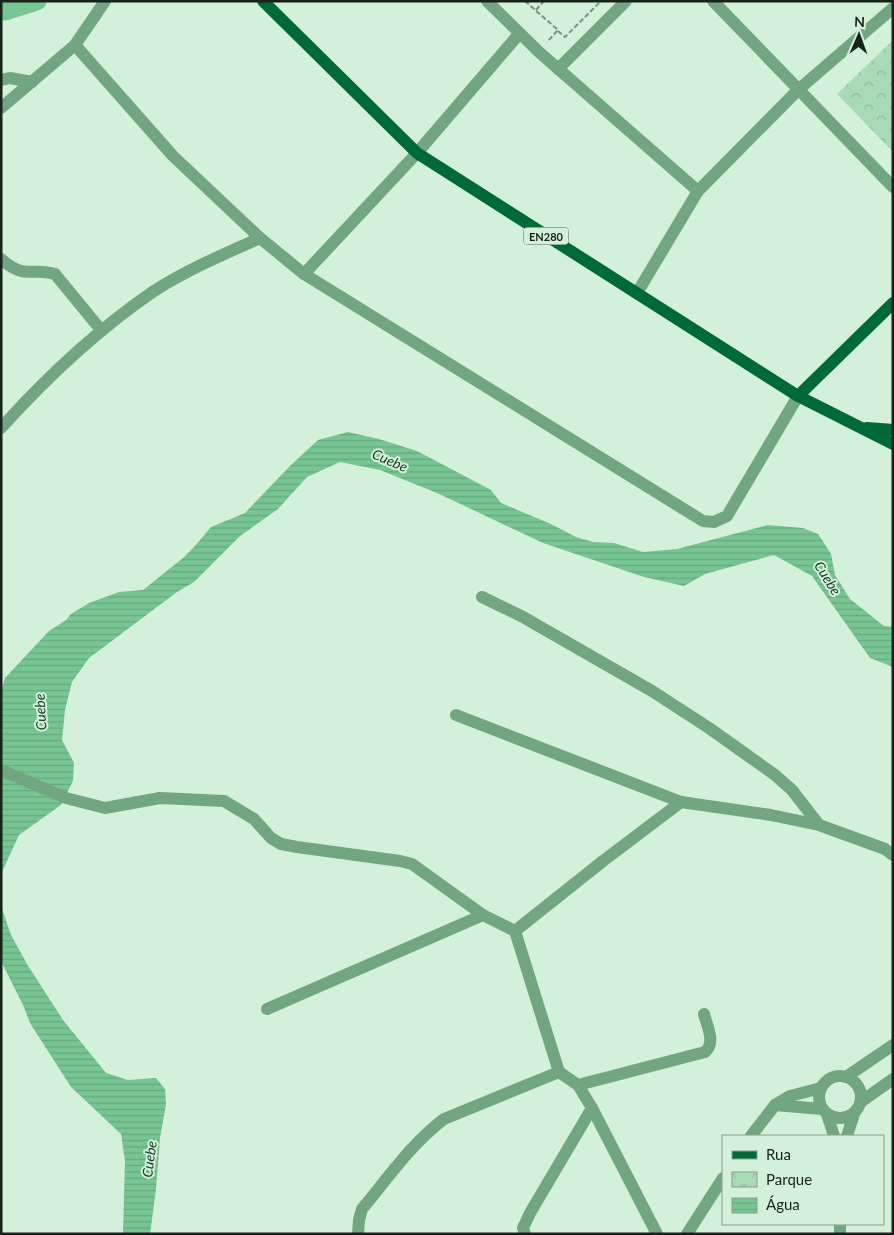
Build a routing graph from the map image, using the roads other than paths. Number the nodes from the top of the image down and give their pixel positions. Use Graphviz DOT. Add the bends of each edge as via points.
graph roads {
  1 [pos="264,1"];
  2 [pos="487,1"];
  3 [pos="626,1"];
  4 [pos="713,1"];
  5 [pos="103,2"];
  6 [pos="893,8"];
  7 [pos="520,34"];
  8 [pos="75,45"];
  9 [pos="558,69"];
  10 [pos="1,80"];
  11 [pos="32,82"];
  12 [pos="798,90"];
  13 [pos="1,108"];
  14 [pos="417,153"];
  15 [pos="893,187"];
  16 [pos="698,191"];
  17 [pos="260,238"];
  18 [pos="1,259"];
  19 [pos="304,274"];
  20 [pos="637,293"];
  21 [pos="893,303"];
  22 [pos="101,330"];
  23 [pos="798,396"];
  24 [pos="1,428"];
  25 [pos="862,428"];
  26 [pos="893,430"];
  27 [pos="893,444"];
  28 [pos="482,597"];
  29 [pos="456,715"];
  30 [pos="1,770"];
  31 [pos="681,802"];
  32 [pos="819,825"];
  33 [pos="893,855"];
  34 [pos="483,915"];
  35 [pos="516,931"];
  36 [pos="267,1009"];
  37 [pos="704,1014"];
  38 [pos="893,1045"];
  39 [pos="559,1072"];
  40 [pos="846,1076"];
  41 [pos="893,1079"];
  42 [pos="578,1085"];
  43 [pos="821,1088"];
  44 [pos="862,1101"];
  45 [pos="776,1105"];
  46 [pos="592,1108"];
  47 [pos="824,1111"];
  48 [pos="854,1114"];
  49 [pos="752,1135"];
  50 [pos="834,1135"];
  51 [pos="847,1135"];
  52 [pos="722,1180"];
  53 [pos="358,1234"];
  54 [pos="525,1234"];
  55 [pos="657,1234"];
  56 [pos="686,1234"];
  1 -- 14 [label="main road, EN280"];
  2 -- 7 [label="street"];
  3 -- 9 [label="street"];
  4 -- 12 [label="street"];
  5 -- 8 [label="street"];
  6 -- 12 [label="street"];
  7 -- 9 [label="street"];
  7 -- 14 [label="street"];
  8 -- 11 [label="street"];
  8 -- 17 [label="street" via="173,156"];
  9 -- 16 [label="street"];
  10 -- 11 [label="street" via="10,78"];
  11 -- 13 [label="street"];
  12 -- 15 [label="street"];
  12 -- 16 [label="street"];
  14 -- 19 [label="street"];
  14 -- 20 [label="main road, EN280"];
  16 -- 20 [label="street"];
  17 -- 19 [label="street"];
  17 -- 22 [label="street" via="156,290"];
  18 -- 22 [label="street" via="23,272 56,274"];
  19 -- 23 [label="street" via="703,521 714,522 727,516"];
  20 -- 23 [label="main road, EN280"];
  21 -- 23 [label="main road"];
  22 -- 24 [label="street"];
  23 -- 25 [label="main road, EN280"];
  25 -- 26 [label="main road, EN280"];
  25 -- 27 [label="main road, EN280"];
  28 -- 32 [label="street" via="635,681 709,728 775,775 792,790"];
  29 -- 31 [label="street"];
  30 -- 34 [label="street" via="66,798 104,808 160,798 224,801 254,819 281,844 412,864"];
  31 -- 32 [label="street"];
  31 -- 35 [label="street"];
  32 -- 33 [label="street" via="885,849"];
  34 -- 35 [label="street"];
  34 -- 36 [label="street"];
  35 -- 39 [label="street"];
  37 -- 42 [label="street" via="711,1039 705,1052"];
  38 -- 40 [label="street"];
  39 -- 42 [label="street"];
  39 -- 53 [label="street" via="444,1119 430,1130 362,1209"];
  40 -- 43 [label="street" via="832,1078"];
  40 -- 44 [label="street" via="858,1086"];
  41 -- 44 [label="street"];
  42 -- 46 [label="street"];
  43 -- 45 [label="street" via="790,1096"];
  43 -- 47 [label="street" via="819,1102"];
  44 -- 48 [label="street"];
  45 -- 47 [label="street"];
  45 -- 49 [label="street"];
  46 -- 54 [label="street" via="530,1213"];
  46 -- 55 [label="street"];
  47 -- 48 [label="street" via="840,1119"];
  47 -- 50 [label="street"];
  48 -- 51 [label="street"];
  52 -- 56 [label="street"];
}
